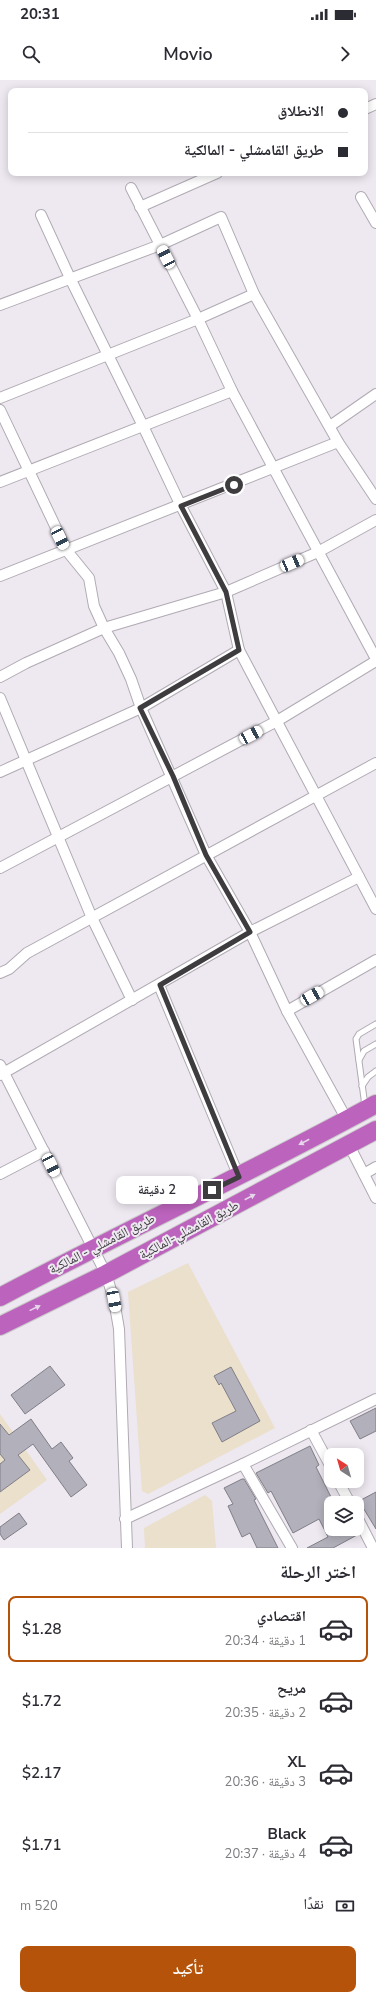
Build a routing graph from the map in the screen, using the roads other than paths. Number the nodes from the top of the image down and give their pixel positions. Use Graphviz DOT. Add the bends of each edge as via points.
graph roads {
  1 [pos="210,176"];
  2 [pos="131,188"];
  3 [pos="361,197"];
  4 [pos="140,207"];
  5 [pos="41,215"];
  6 [pos="376,223"];
  7 [pos="160,245"];
  8 [pos="70,278"];
  9 [pos="254,294"];
  10 [pos="0,305"];
  11 [pos="198,319"];
  12 [pos="108,354"];
  13 [pos="232,391"];
  14 [pos="376,394"];
  15 [pos="0,398"];
  16 [pos="0,410"];
  17 [pos="143,426"];
  18 [pos="330,426"];
  19 [pos="338,442"];
  20 [pos="274,469"];
  21 [pos="28,471"];
  22 [pos="0,482"];
  23 [pos="375,496"];
  24 [pos="181,506"];
  25 [pos="376,520"];
  26 [pos="67,551"];
  27 [pos="318,552"];
  28 [pos="0,576"];
  29 [pos="226,592"];
  30 [pos="104,628"];
  31 [pos="239,650"];
  32 [pos="376,660"];
  33 [pos="0,677"];
  34 [pos="0,698"];
  35 [pos="140,708"];
  36 [pos="277,721"];
  37 [pos="27,760"];
  38 [pos="376,763"];
  39 [pos="0,772"];
  40 [pos="173,776"];
  41 [pos="317,795"];
  42 [pos="59,837"];
  43 [pos="206,855"];
  44 [pos="0,868"];
  45 [pos="359,877"];
  46 [pos="376,909"];
  47 [pos="92,918"];
  48 [pos="250,932"];
  49 [pos="376,960"];
  50 [pos="0,973"];
  51 [pos="160,985"];
  52 [pos="132,1000"];
  53 [pos="287,1011"];
  54 [pos="376,1024"];
  55 [pos="376,1044"];
  56 [pos="359,1060"];
  57 [pos="1,1071"];
  58 [pos="376,1071"];
  59 [pos="362,1086"];
  60 [pos="371,1107"];
  61 [pos="347,1120"];
  62 [pos="327,1130"];
  63 [pos="376,1130"];
  64 [pos="343,1148"];
  65 [pos="44,1150"];
  66 [pos="376,1167"];
  67 [pos="0,1174"];
  68 [pos="364,1174"];
  69 [pos="239,1177"];
  70 [pos="376,1198"];
  71 [pos="92,1248"];
  72 [pos="106,1274"];
  73 [pos="0,1297"];
  74 [pos="0,1326"];
  75 [pos="376,1399"];
  76 [pos="311,1430"];
  77 [pos="324,1454"];
  78 [pos="243,1464"];
  79 [pos="125,1519"];
  80 [pos="364,1531"];
  81 [pos="127,1548"];
  82 [pos="292,1548"];
  83 [pos="373,1548"];
  1 -- 4 [label="street"];
  2 -- 4 [label="street"];
  3 -- 6 [label="street"];
  4 -- 7 [label="street"];
  5 -- 8 [label="street"];
  7 -- 8 [label="street"];
  7 -- 9 [label="street" via="221,217"];
  7 -- 11 [label="street"];
  8 -- 10 [label="street"];
  8 -- 12 [label="street"];
  9 -- 11 [label="street"];
  9 -- 18 [label="street"];
  11 -- 12 [label="street"];
  11 -- 13 [label="street"];
  12 -- 15 [label="street"];
  12 -- 17 [label="street"];
  13 -- 17 [label="street"];
  13 -- 20 [label="street"];
  14 -- 18 [label="street"];
  16 -- 21 [label="street"];
  17 -- 21 [label="street"];
  17 -- 24 [label="street"];
  18 -- 19 [label="street"];
  19 -- 20 [label="street"];
  19 -- 23 [label="street"];
  20 -- 24 [label="street"];
  20 -- 27 [label="street"];
  21 -- 22 [label="street"];
  21 -- 26 [label="street"];
  24 -- 26 [label="street"];
  24 -- 29 [label="street"];
  25 -- 27 [label="street"];
  26 -- 28 [label="street"];
  26 -- 30 [label="street" via="89,578 94,606"];
  27 -- 29 [label="street"];
  27 -- 32 [label="street"];
  29 -- 30 [label="street"];
  29 -- 31 [label="street"];
  30 -- 33 [label="street"];
  30 -- 35 [label="street" via="131,679"];
  31 -- 35 [label="street"];
  31 -- 36 [label="street"];
  32 -- 36 [label="street"];
  34 -- 37 [label="street"];
  35 -- 37 [label="street"];
  35 -- 40 [label="street"];
  36 -- 40 [label="street"];
  36 -- 41 [label="street"];
  37 -- 39 [label="street"];
  37 -- 42 [label="street"];
  38 -- 41 [label="street"];
  40 -- 42 [label="street"];
  40 -- 43 [label="street"];
  41 -- 43 [label="street"];
  41 -- 45 [label="street"];
  42 -- 44 [label="street"];
  42 -- 47 [label="street"];
  43 -- 47 [label="street"];
  43 -- 48 [label="street"];
  45 -- 46 [label="street"];
  45 -- 48 [label="street"];
  47 -- 50 [label="street" via="27,953 9,969"];
  47 -- 52 [label="street"];
  48 -- 51 [label="street"];
  48 -- 53 [label="street"];
  49 -- 53 [label="street"];
  51 -- 52 [label="street"];
  51 -- 69 [label="street"];
  52 -- 57 [label="street"];
  53 -- 61 [label="street"];
  54 -- 56 [label="lane" via="357,1036"];
  55 -- 56 [label="lane" via="364,1050"];
  56 -- 59 [label="lane"];
  57 -- 65 [label="street"];
  58 -- 59 [label="lane"];
  59 -- 60 [label="lane"];
  60 -- 61 [label="highway, طريق القامشلي - المالكية"];
  61 -- 62 [label="highway, طريق القامشلي - المالكية"];
  62 -- 64 [label="highway"];
  62 -- 69 [label="highway, طريق القامشلي - المالكية, one-way"];
  63 -- 64 [label="highway, طريق القامشلي-المالكية"];
  64 -- 68 [label="street"];
  72 -- 64 [label="highway, طريق القامشلي-المالكية, one-way"];
  65 -- 67 [label="street"];
  65 -- 71 [label="street"];
  66 -- 68 [label="street"];
  68 -- 70 [label="street"];
  69 -- 71 [label="highway, طريق القامشلي - المالكية"];
  71 -- 72 [label="street"];
  71 -- 73 [label="highway, طريق القامشلي - المالكية"];
  74 -- 72 [label="highway, طريق القامشلي-المالكية, one-way"];
  72 -- 79 [label="street" via="119,1329"];
  75 -- 76 [label="street"];
  76 -- 77 [label="street"];
  76 -- 78 [label="street"];
  78 -- 79 [label="street"];
  78 -- 82 [label="street"];
  79 -- 81 [label="street"];
  80 -- 83 [label="street"];
}
